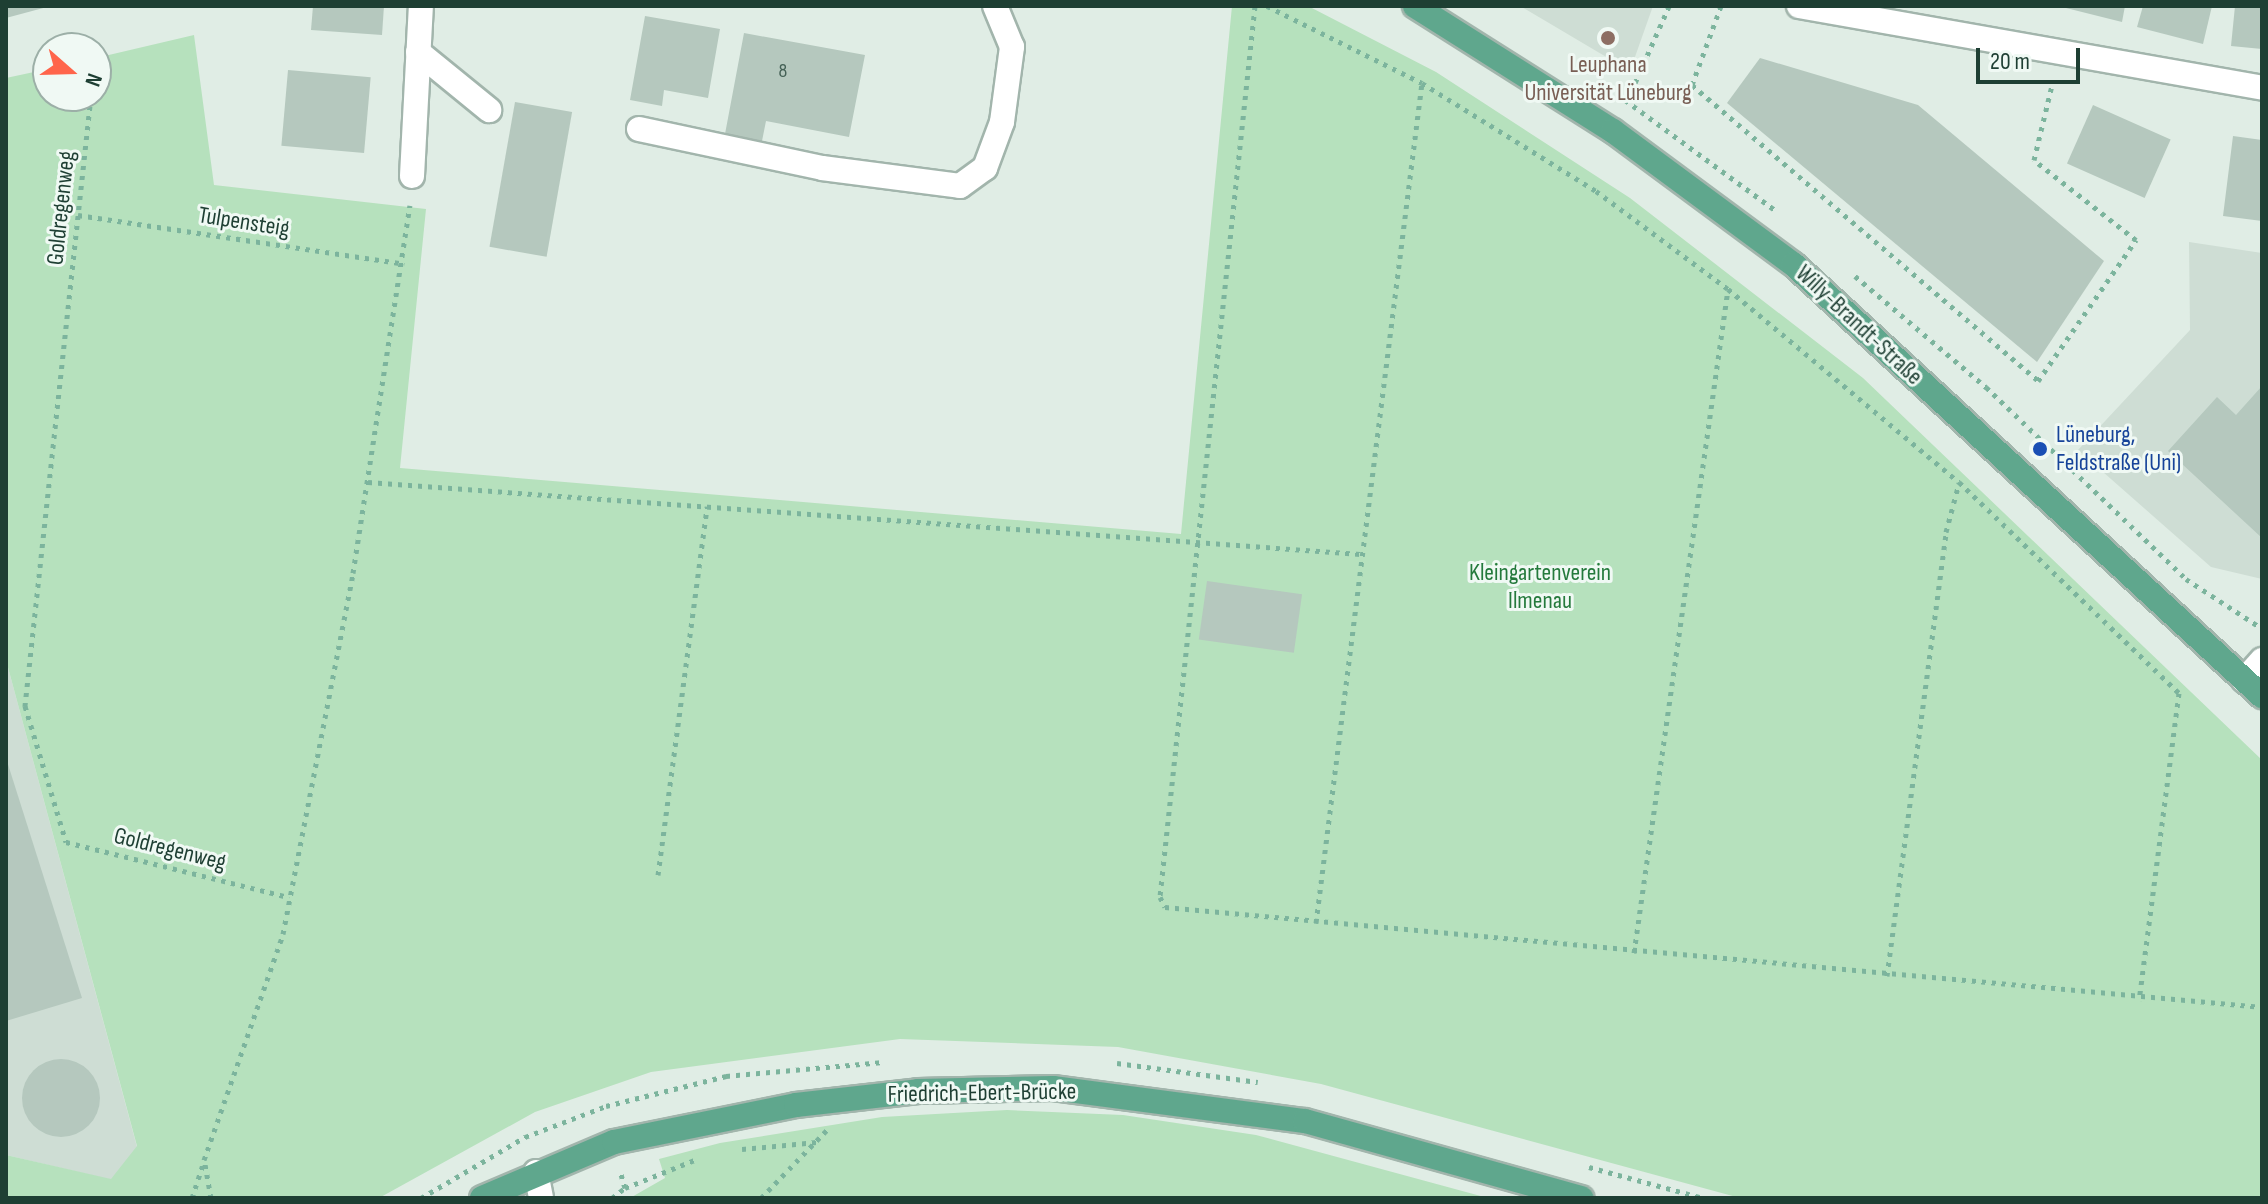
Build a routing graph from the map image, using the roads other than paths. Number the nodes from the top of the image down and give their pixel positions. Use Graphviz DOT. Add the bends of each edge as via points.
graph roads {
  1 [pos="421,6"];
  2 [pos="995,6"];
  3 [pos="1415,6"];
  4 [pos="1799,6"];
  5 [pos="418,52"];
  6 [pos="2262,88"];
  7 [pos="489,110"];
  8 [pos="639,129"];
  9 [pos="412,176"];
  10 [pos="2262,660"];
  11 [pos="2253,688"];
  12 [pos="536,1172"];
  13 [pos="482,1198"];
  14 [pos="541,1198"];
  15 [pos="1581,1198"];
  1 -- 5 [label="street"];
  2 -- 8 [label="street" via="1012,47 1002,122 985,168 960,186 822,168"];
  3 -- 11 [label="main road, Willy-Brandt-Straße" via="1613,131 1793,264"];
  4 -- 6 [label="street"];
  5 -- 7 [label="street"];
  5 -- 9 [label="street"];
  10 -- 11 [label="street"];
  12 -- 13 [label="main road, Friedrich-Ebert-Brücke"];
  12 -- 14 [label="street"];
  12 -- 15 [label="main road, Friedrich-Ebert-Brücke" via="614,1142 796,1105 1053,1088 1305,1121"];
}
